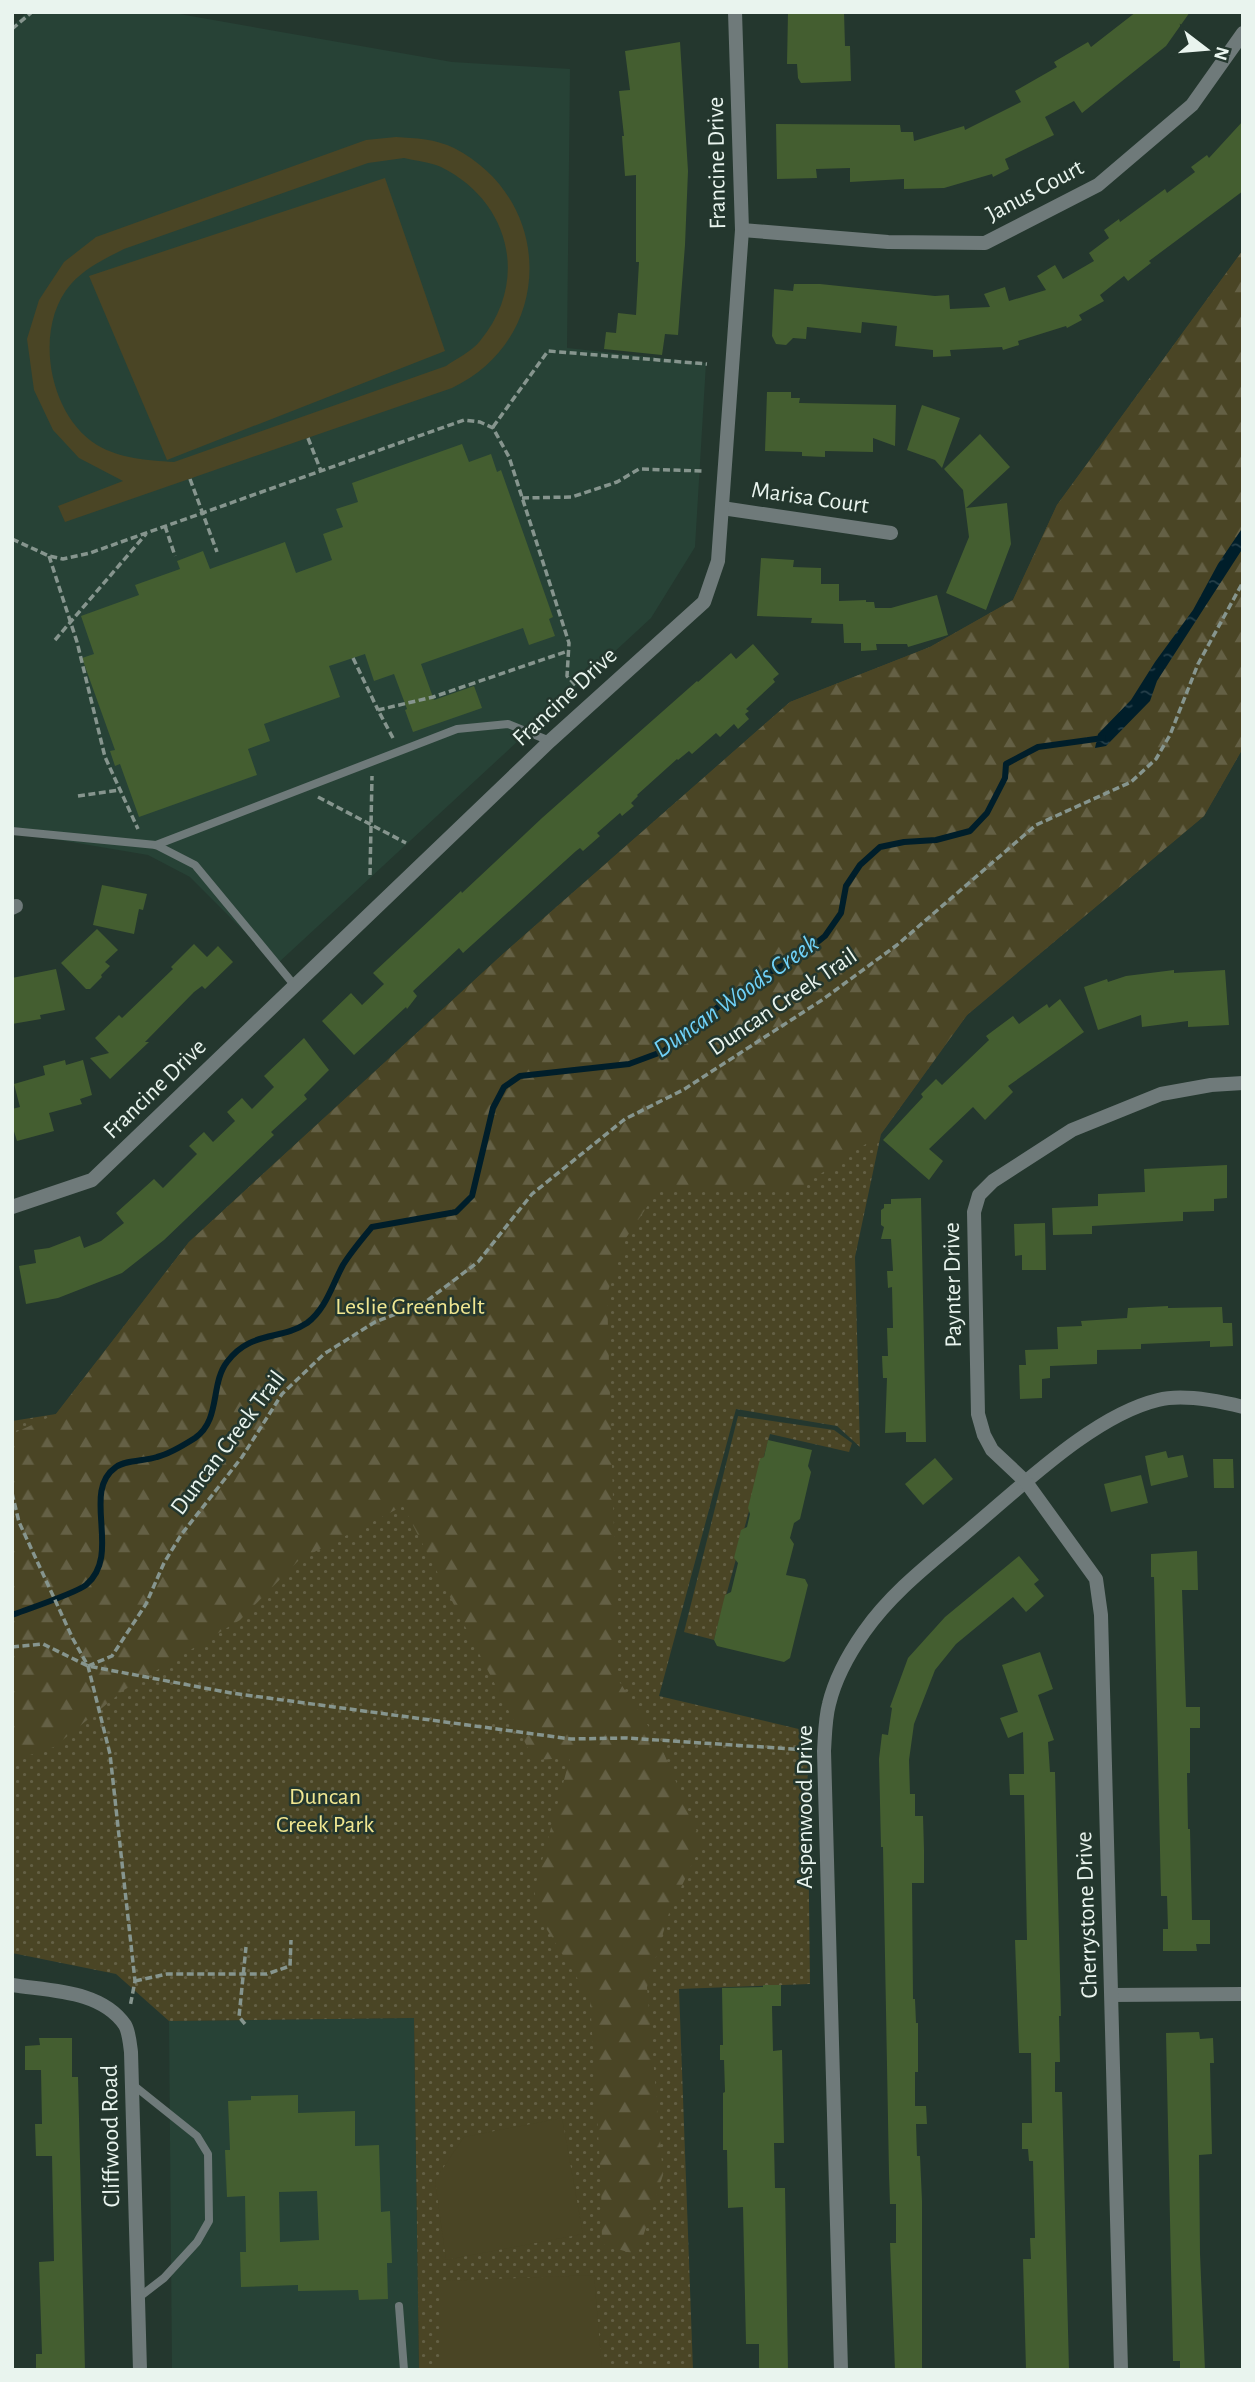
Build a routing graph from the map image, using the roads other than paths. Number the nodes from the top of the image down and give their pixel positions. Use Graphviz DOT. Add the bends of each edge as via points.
graph roads {
  1 [pos="735,12"];
  2 [pos="1243,33"];
  3 [pos="742,230"];
  4 [pos="722,508"];
  5 [pos="891,533"];
  6 [pos="550,741"];
  7 [pos="12,831"];
  8 [pos="156,845"];
  9 [pos="295,986"];
  10 [pos="1243,1083"];
  11 [pos="12,1207"];
  12 [pos="1243,1407"];
  13 [pos="1026,1482"];
  14 [pos="12,1985"];
  15 [pos="1243,1994"];
  16 [pos="1112,1995"];
  17 [pos="132,2084"];
  18 [pos="138,2299"];
  19 [pos="399,2306"];
  20 [pos="140,2370"];
  21 [pos="404,2370"];
  22 [pos="841,2370"];
  23 [pos="1121,2370"];
  1 -- 3 [label="street, Francine Drive"];
  2 -- 3 [label="street, Janus Court" via="1192,105 1098,186 985,243 888,242"];
  3 -- 4 [label="street, Francine Drive"];
  4 -- 5 [label="street, Marisa Court"];
  4 -- 6 [label="street, Francine Drive" via="718,561 704,602"];
  6 -- 8 [label="lane" via="508,724 457,729"];
  6 -- 9 [label="street, Francine Drive"];
  7 -- 8 [label="lane"];
  8 -- 9 [label="lane" via="195,865"];
  9 -- 11 [label="street, Francine Drive" via="92,1180"];
  10 -- 13 [label="street, Paynter Drive" via="1161,1094 1072,1130 979,1195 974,1212 978,1414 992,1450"];
  12 -- 13 [label="street, Aspenwood Drive" via="1161,1399 1126,1410"];
  13 -- 16 [label="street, Cherrystone Drive" via="1096,1579 1101,1615"];
  13 -- 22 [label="street, Aspenwood Drive" via="894,1595 863,1633 829,1704 824,1751"];
  14 -- 17 [label="street, Cliffwood Road" via="82,1996 106,2006 126,2026"];
  15 -- 16 [label="street"];
  16 -- 23 [label="street, Cherrystone Drive"];
  17 -- 18 [label="street, Cliffwood Road"];
  17 -- 18 [label="lane" via="197,2137 208,2154 209,2221 197,2242"];
  18 -- 20 [label="street, Cliffwood Road"];
  19 -- 21 [label="lane"];
}
